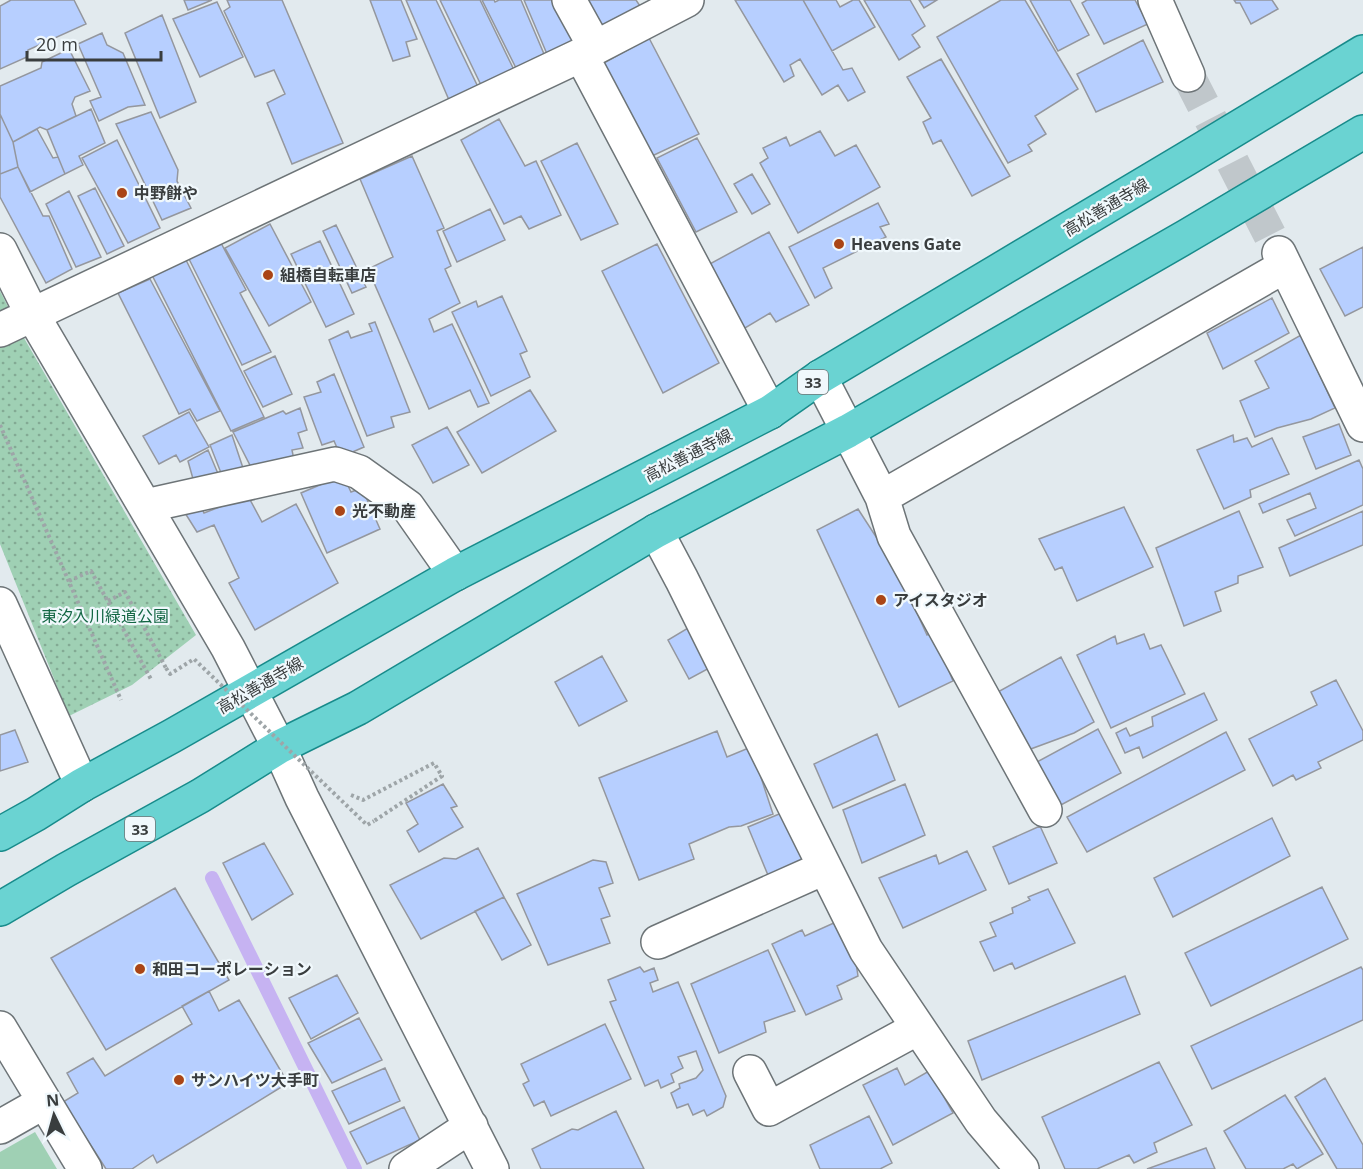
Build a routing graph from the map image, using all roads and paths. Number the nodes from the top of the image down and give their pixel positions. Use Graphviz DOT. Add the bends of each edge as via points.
graph roads {
  1 [pos="569,0"];
  2 [pos="687,0"];
  3 [pos="1155,0"];
  4 [pos="588,51"];
  5 [pos="1363,52"];
  6 [pos="1188,75"];
  7 [pos="1363,132"];
  8 [pos="0,250"];
  9 [pos="32,314"];
  10 [pos="0,330"];
  11 [pos="820,376"];
  12 [pos="1359,407"];
  13 [pos="770,412"];
  14 [pos="0,425"];
  15 [pos="848,431"];
  16 [pos="882,497"];
  17 [pos="145,506"];
  18 [pos="656,531"];
  19 [pos="455,574"];
  20 [pos="69,581"];
  21 [pos="108,601"];
  22 [pos="0,603"];
  23 [pos="152,681"];
  24 [pos="250,690"];
  25 [pos="121,700"];
  26 [pos="279,747"];
  27 [pos="82,785"];
  28 [pos="351,795"];
  29 [pos="1045,810"];
  30 [pos="0,834"];
  31 [pos="825,868"];
  32 [pos="0,909"];
  33 [pos="658,942"];
  34 [pos="0,1028"];
  35 [pos="918,1028"];
  36 [pos="750,1072"];
  37 [pos="44,1102"];
  38 [pos="471,1126"];
  39 [pos="0,1127"];
  40 [pos="85,1169"];
  41 [pos="406,1169"];
  42 [pos="492,1169"];
  43 [pos="1022,1169"];
  1 -- 4 [label="street"];
  2 -- 4 [label="street"];
  3 -- 6 [label="street"];
  4 -- 9 [label="street"];
  4 -- 13 [label="street"];
  5 -- 11 [label="main road, 高松善通寺線 / 33"];
  7 -- 15 [label="main road, 33"];
  8 -- 9 [label="street"];
  9 -- 10 [label="street"];
  9 -- 17 [label="street"];
  11 -- 13 [label="main road, 高松善通寺線 / 33"];
  11 -- 15 [label="street"];
  12 -- 16 [label="street" via="1282,259"];
  13 -- 19 [label="main road, 高松善通寺線 / 33"];
  14 -- 20 [label="path"];
  15 -- 16 [label="street"];
  15 -- 18 [label="main road, 33"];
  16 -- 29 [label="street" via="894,536"];
  17 -- 19 [label="street" via="335,465 359,472 408,507"];
  17 -- 24 [label="street"];
  18 -- 26 [label="main road, 33" via="358,708"];
  18 -- 31 [label="street"];
  19 -- 24 [label="main road, 高松善通寺線 / 33"];
  20 -- 21 [label="path" via="91,571"];
  20 -- 25 [label="path"];
  21 -- 23 [label="path"];
  21 -- 28 [label="path, bridge" via="125,592 170,674 194,659 367,825 442,776 434,763 363,800"];
  22 -- 27 [label="street"];
  24 -- 26 [label="street"];
  24 -- 27 [label="main road, 高松善通寺線 / 33"];
  26 -- 32 [label="main road, 33"];
  26 -- 38 [label="street"];
  27 -- 30 [label="main road, 高松善通寺線 / 33"];
  31 -- 33 [label="street"];
  31 -- 35 [label="street" via="866,950"];
  34 -- 37 [label="street"];
  35 -- 36 [label="street" via="770,1109"];
  35 -- 43 [label="street" via="981,1121"];
  37 -- 39 [label="street"];
  37 -- 40 [label="street"];
  38 -- 41 [label="street"];
  38 -- 42 [label="street"];
}
